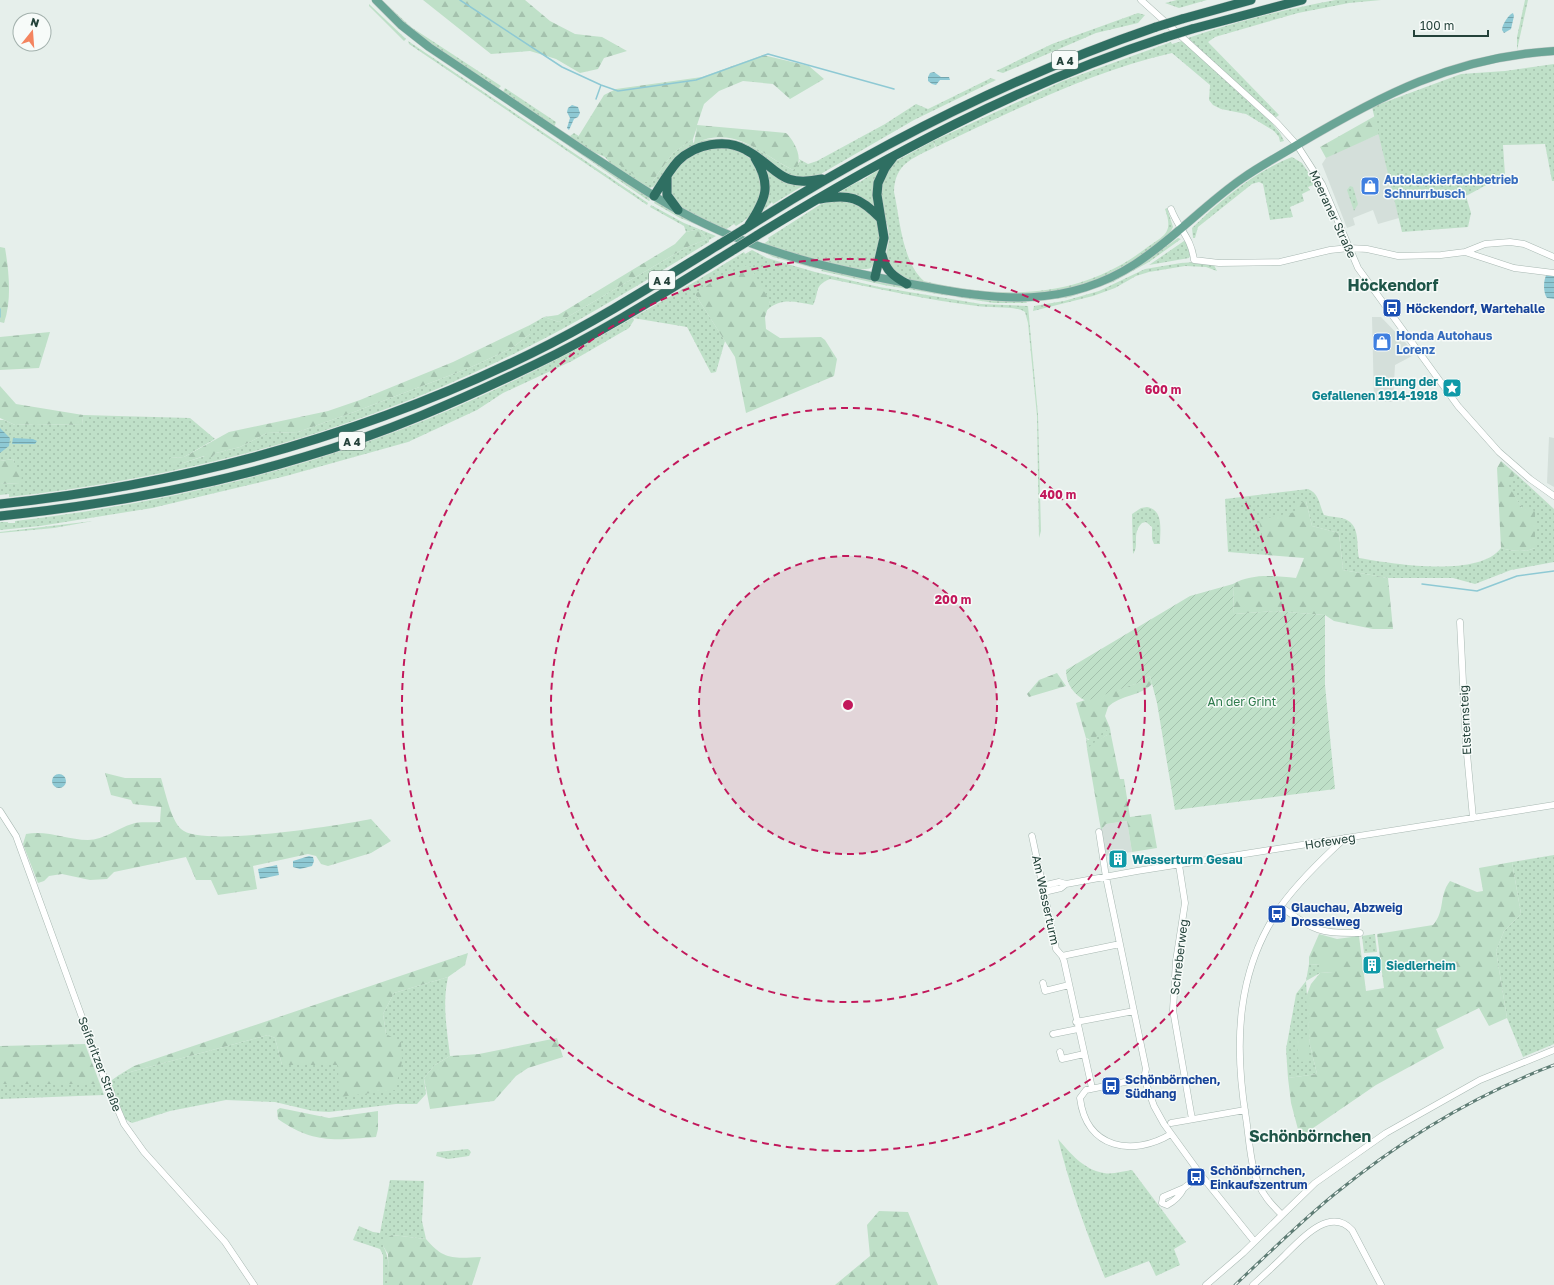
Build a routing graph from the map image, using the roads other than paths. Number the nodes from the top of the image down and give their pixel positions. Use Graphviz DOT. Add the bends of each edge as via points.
graph roads {
  1 [pos="376,0"];
  2 [pos="1142,0"];
  3 [pos="1251,0"];
  4 [pos="1302,0"];
  5 [pos="1554,51"];
  6 [pos="1297,145"];
  7 [pos="752,153"];
  8 [pos="896,154"];
  9 [pos="668,176"];
  10 [pos="827,178"];
  11 [pos="654,196"];
  12 [pos="815,200"];
  13 [pos="1171,209"];
  14 [pos="678,210"];
  15 [pos="881,219"];
  16 [pos="746,228"];
  17 [pos="1181,229"];
  18 [pos="1349,248"];
  19 [pos="1465,252"];
  20 [pos="882,254"];
  21 [pos="1554,257"];
  22 [pos="1554,273"];
  23 [pos="875,277"];
  24 [pos="907,284"];
  25 [pos="1554,496"];
  26 [pos="0,504"];
  27 [pos="0,516"];
  28 [pos="1460,622"];
  29 [pos="1554,806"];
  30 [pos="0,811"];
  31 [pos="1473,818"];
  32 [pos="1099,832"];
  33 [pos="1032,836"];
  34 [pos="1344,838"];
  35 [pos="1179,865"];
  36 [pos="1106,877"];
  37 [pos="1043,889"];
  38 [pos="1280,907"];
  39 [pos="1360,933"];
  40 [pos="1120,944"];
  41 [pos="1062,956"];
  42 [pos="1043,984"];
  43 [pos="1069,985"];
  44 [pos="1134,1011"];
  45 [pos="1077,1026"];
  46 [pos="1052,1034"];
  47 [pos="1554,1050"];
  48 [pos="1060,1052"];
  49 [pos="1084,1054"];
  50 [pos="1144,1078"];
  51 [pos="1092,1088"];
  52 [pos="1245,1110"];
  53 [pos="1192,1119"];
  54 [pos="1171,1123"];
  55 [pos="1172,1134"];
  56 [pos="1201,1175"];
  57 [pos="1184,1188"];
  58 [pos="1282,1215"];
  59 [pos="1254,1241"];
  60 [pos="254,1285"];
  61 [pos="1206,1285"];
  62 [pos="1253,1285"];
  63 [pos="1381,1285"];
  1 -- 11 [label="main road" via="418,39"];
  2 -- 6 [label="street, Meeraner Straße" via="1277,123"];
  3 -- 10 [label="highway, A 4, bridge" via="1156,27 1064,61 913,131"];
  4 -- 8 [label="highway, A 4, bridge" via="1192,29 1122,51 1046,80"];
  5 -- 6 [label="main road" via="1504,57 1456,68 1413,83 1369,103"];
  6 -- 17 [label="main road" via="1243,178"];
  6 -- 18 [label="street, Meeraner Straße" via="1322,184"];
  7 -- 9 [label="highway" via="732,145 703,146 679,161"];
  7 -- 10 [label="highway" via="784,178 796,182"];
  7 -- 16 [label="highway" via="763,173 765,193 760,208"];
  8 -- 12 [label="highway, A 4"];
  8 -- 15 [label="highway" via="878,183"];
  9 -- 11 [label="highway"];
  9 -- 14 [label="highway" via="667,195"];
  10 -- 16 [label="highway, A 4"];
  11 -- 14 [label="main road"];
  12 -- 15 [label="highway" via="853,197"];
  12 -- 27 [label="highway, A 4, bridge" via="604,328 538,363 453,402 358,440 254,472 192,486 95,504"];
  13 -- 17 [label="street"];
  14 -- 23 [label="main road" via="772,251"];
  15 -- 20 [label="highway" via="884,238"];
  16 -- 26 [label="highway, A 4, bridge" via="603,315 532,353 421,403 347,430 259,457 168,479 91,493"];
  17 -- 18 [label="street" via="1192,246 1194,260 1219,263 1280,262"];
  17 -- 24 [label="main road" via="1133,266 1108,278 1066,292 1030,298 1002,298"];
  18 -- 19 [label="street" via="1398,256"];
  18 -- 25 [label="street, Meeraner Straße" via="1358,268 1464,414 1499,452"];
  19 -- 21 [label="street" via="1485,244 1510,242 1524,244"];
  19 -- 22 [label="street" via="1514,268"];
  20 -- 23 [label="highway"];
  20 -- 24 [label="highway" via="891,275"];
  23 -- 24 [label="main road"];
  28 -- 31 [label="street, Elsternsteig" via="1466,743"];
  29 -- 31 [label="street, Hofeweg"];
  30 -- 60 [label="street, Seiferitzer Straße" via="16,836 103,1075 124,1124 144,1152 225,1242"];
  31 -- 34 [label="street, Hofeweg"];
  32 -- 36 [label="street"];
  33 -- 37 [label="street, Am Wasserturm"];
  34 -- 35 [label="street, Hofeweg"];
  34 -- 38 [label="street" via="1300,882"];
  35 -- 36 [label="street, Hofeweg"];
  35 -- 53 [label="street, Schreberweg" via="1185,903 1174,973 1173,1010"];
  36 -- 37 [label="street, Hofeweg" via="1066,884 1059,882"];
  36 -- 40 [label="street"];
  37 -- 41 [label="street, Am Wasserturm" via="1056,949"];
  38 -- 39 [label="street" via="1306,925 1320,931"];
  38 -- 52 [label="street" via="1267,930 1245,982 1238,1048"];
  40 -- 41 [label="street"];
  40 -- 44 [label="street"];
  41 -- 43 [label="street, Am Wasserturm"];
  42 -- 43 [label="street" via="1045,990"];
  43 -- 45 [label="street, Am Wasserturm"];
  44 -- 45 [label="street"];
  44 -- 50 [label="street" via="1146,1069"];
  45 -- 46 [label="street"];
  45 -- 49 [label="street, Am Wasserturm"];
  47 -- 58 [label="street" via="1480,1080 1386,1133 1315,1183"];
  48 -- 49 [label="street" via="1062,1059"];
  49 -- 51 [label="street, Am Wasserturm"];
  50 -- 51 [label="street"];
  50 -- 55 [label="street" via="1154,1106"];
  51 -- 55 [label="street" via="1082,1093 1081,1104 1089,1124 1102,1138 1120,1146 1139,1147 1154,1144"];
  52 -- 53 [label="street"];
  52 -- 58 [label="street" via="1257,1178 1265,1196"];
  53 -- 54 [label="street"];
  55 -- 56 [label="street"];
  56 -- 57 [label="street"];
  56 -- 59 [label="street"];
  58 -- 59 [label="street"];
  59 -- 61 [label="street" via="1228,1268"];
  62 -- 63 [label="street" via="1314,1228 1340,1221 1352,1230"];
}
